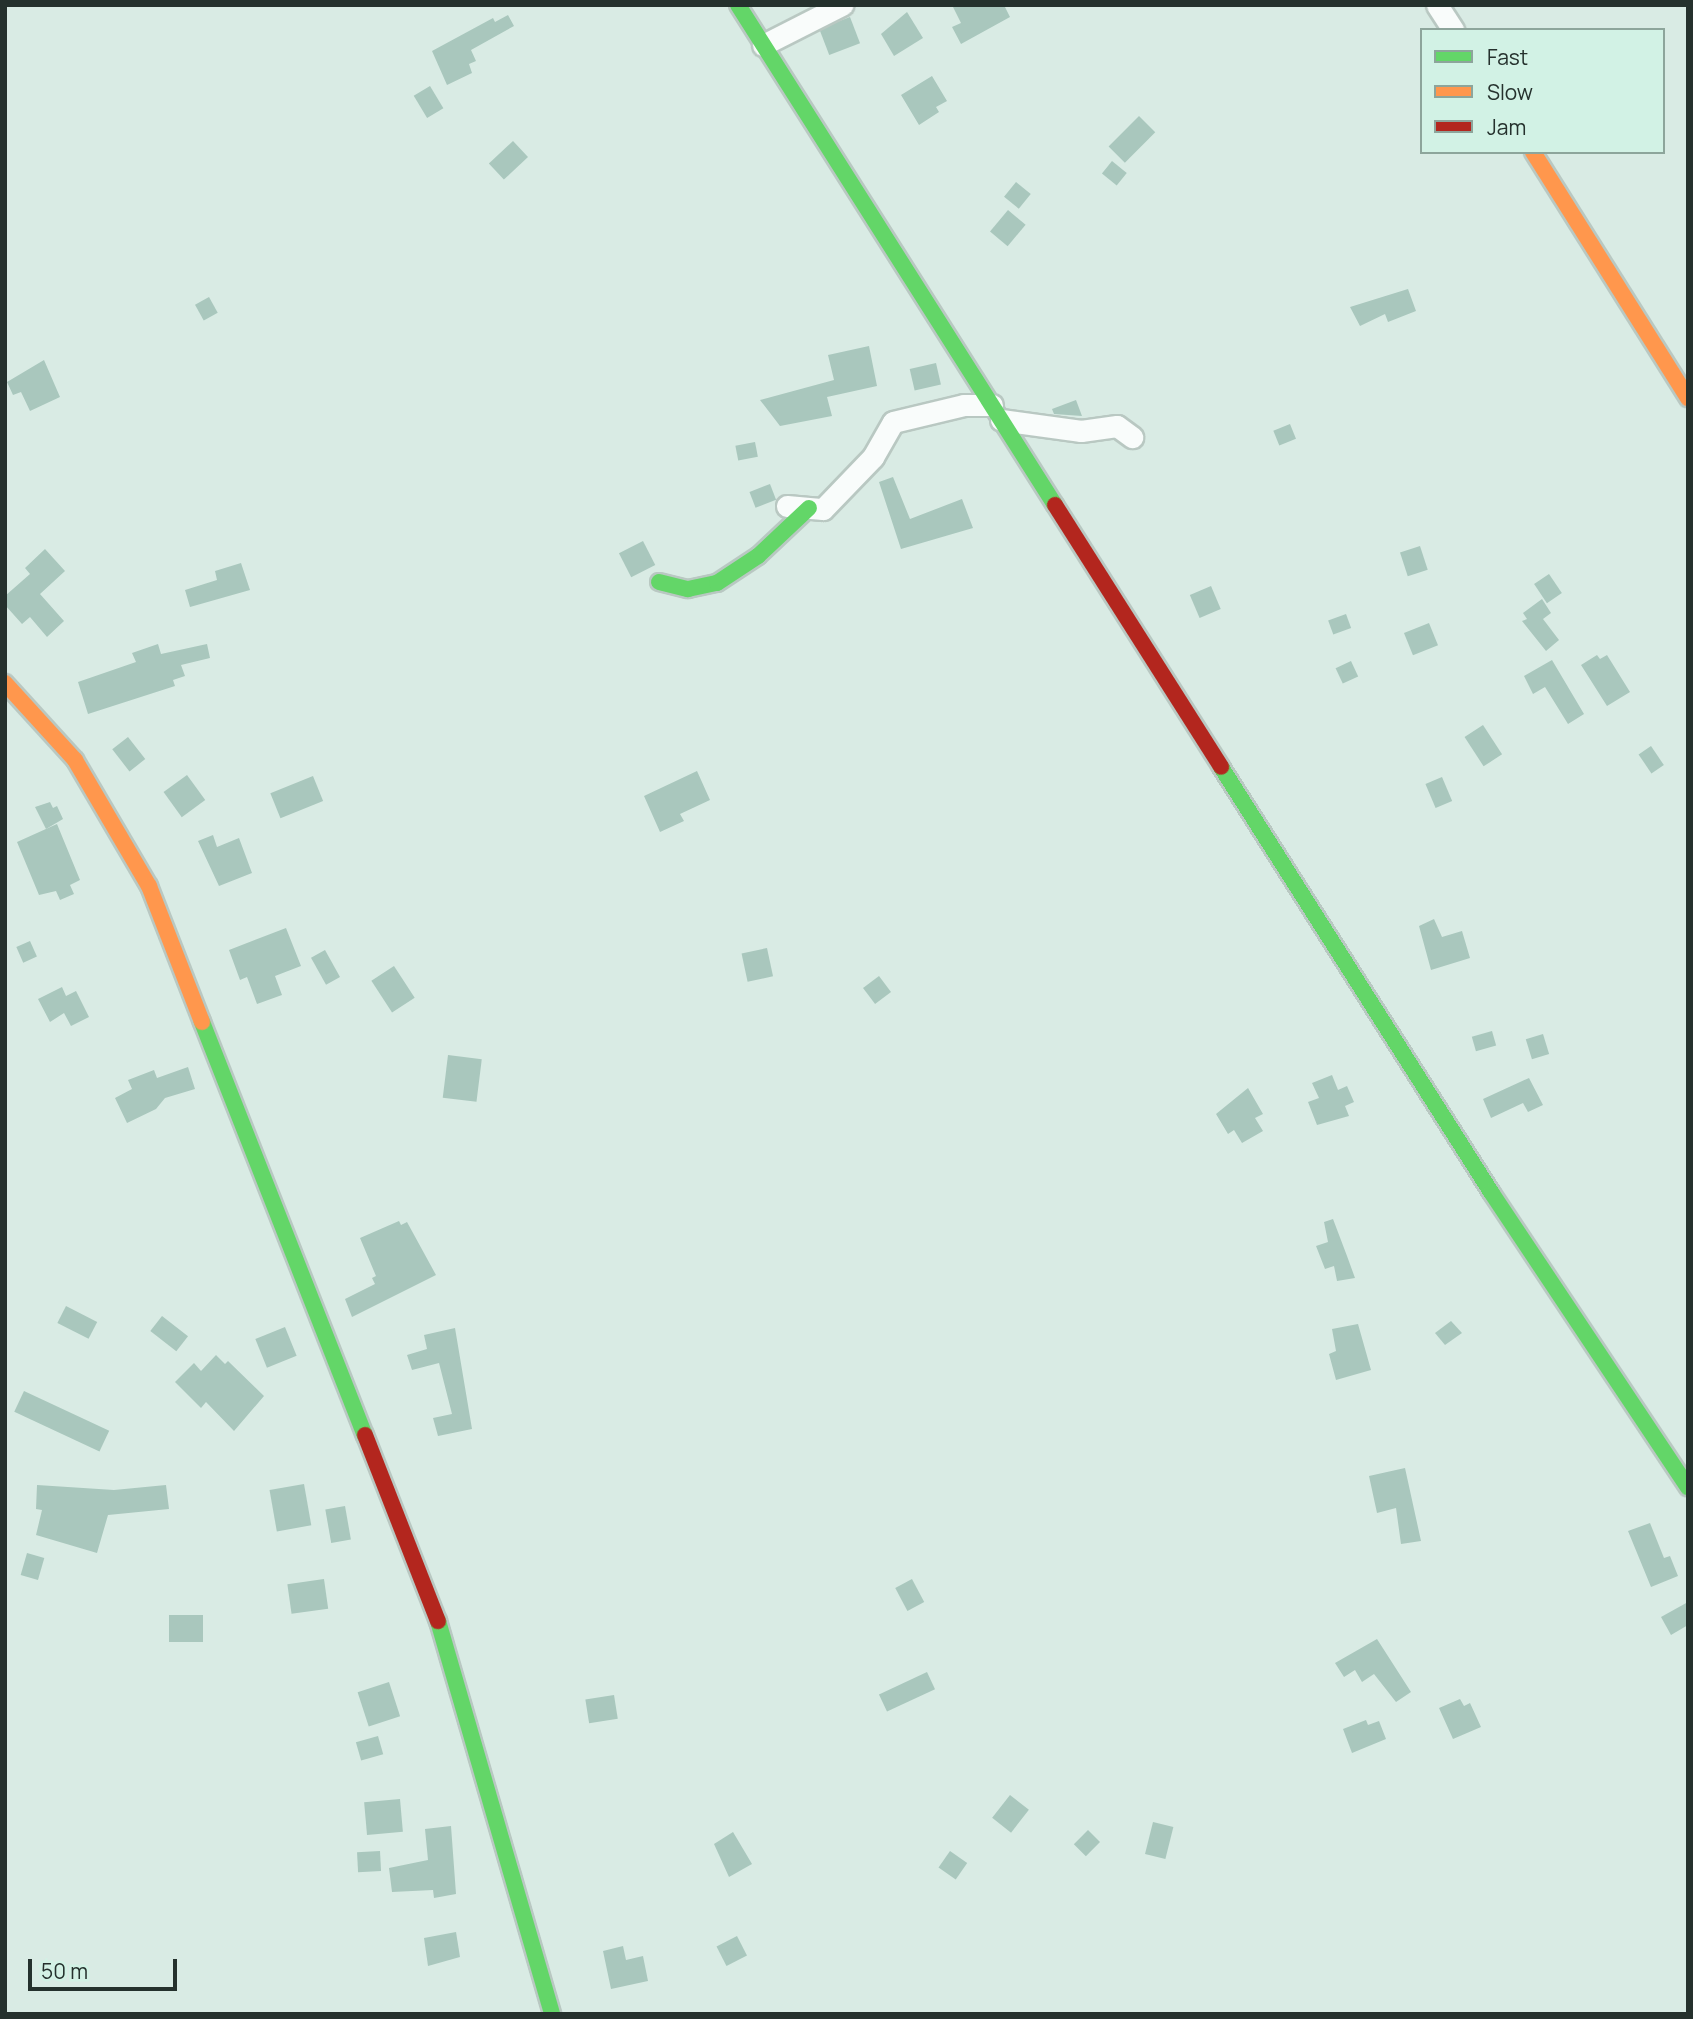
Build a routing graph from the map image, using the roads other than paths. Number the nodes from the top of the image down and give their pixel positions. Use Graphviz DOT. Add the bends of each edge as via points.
graph roads {
  1 [pos="738,5"];
  2 [pos="842,5"];
  3 [pos="1437,5"];
  4 [pos="1452,28"];
  5 [pos="763,45"];
  6 [pos="1534,154"];
  7 [pos="1688,398"];
  8 [pos="997,413"];
  9 [pos="1132,437"];
  10 [pos="798,507"];
  11 [pos="659,582"];
  12 [pos="5,683"];
  13 [pos="1688,1487"];
  14 [pos="552,2014"];
  1 -- 5 [label="street"];
  2 -- 5 [label="street"];
  3 -- 4 [label="street"];
  5 -- 8 [label="street"];
  6 -- 7 [label="street"];
  8 -- 9 [label="street" via="1081,430 1117,426"];
  8 -- 10 [label="street" via="964,405 893,422 873,457 823,509"];
  8 -- 13 [label="street" via="1491,1192"];
  10 -- 11 [label="street" via="758,556 717,583 688,589"];
  12 -- 14 [label="street" via="75,760 149,886 446,1638"];
}
